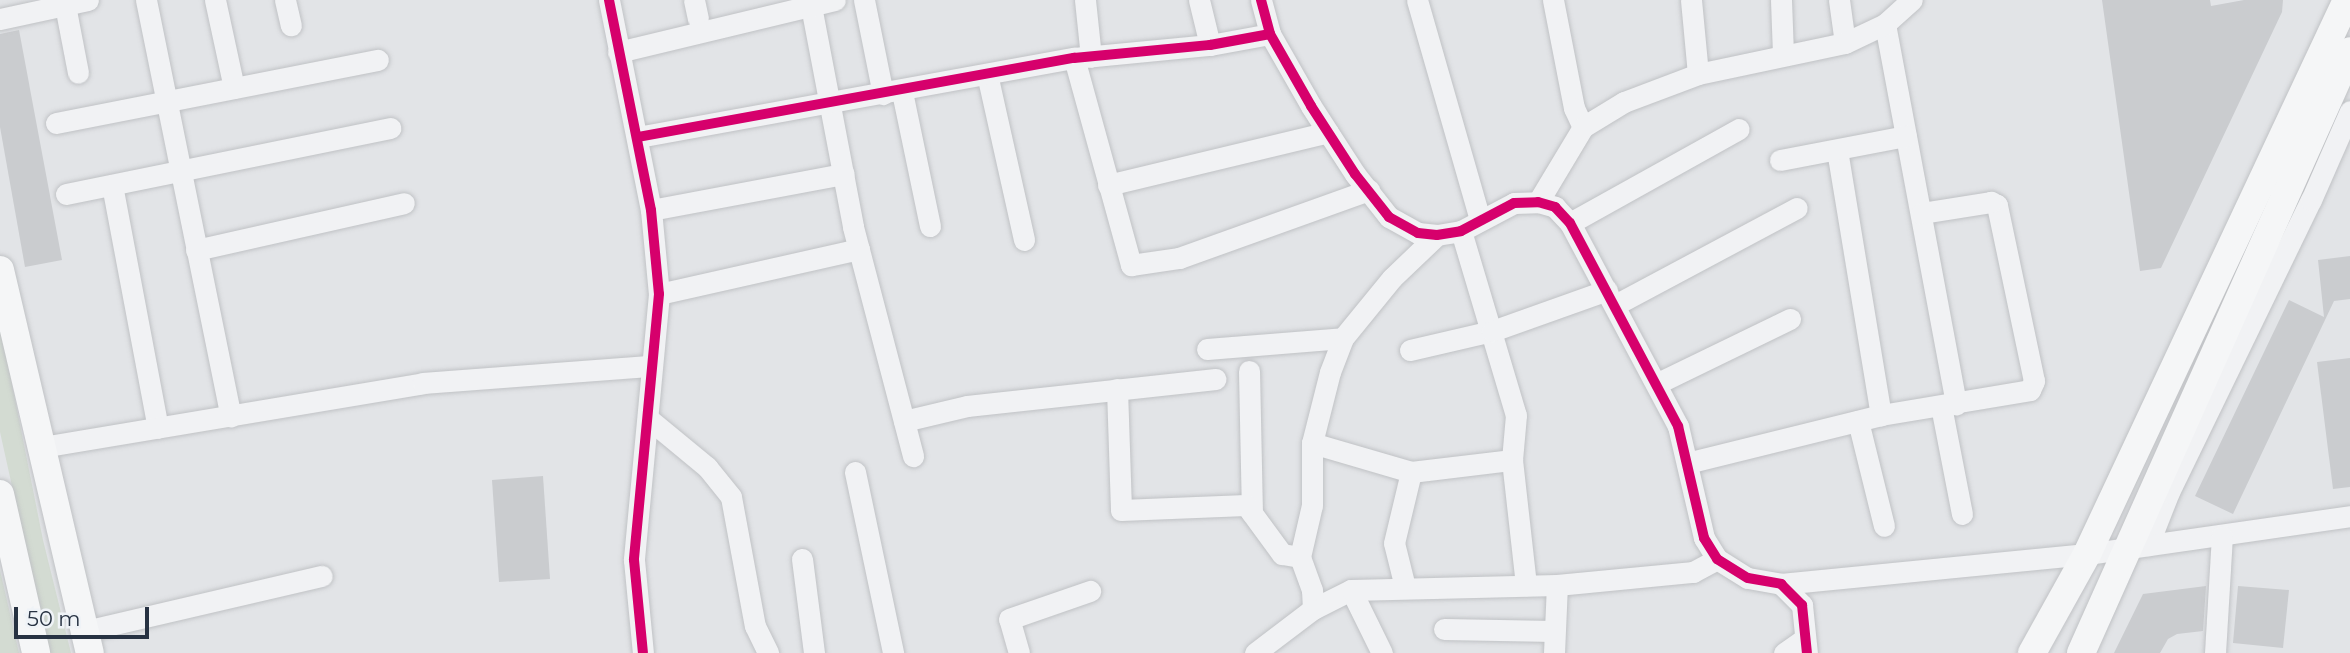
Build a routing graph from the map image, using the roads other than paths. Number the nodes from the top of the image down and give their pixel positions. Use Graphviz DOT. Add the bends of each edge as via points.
graph roads {
  1 [pos="88,0"];
  2 [pos="146,0"];
  3 [pos="215,0"];
  4 [pos="285,0"];
  5 [pos="608,0"];
  6 [pos="835,0"];
  7 [pos="864,0"];
  8 [pos="1086,0"];
  9 [pos="1199,0"];
  10 [pos="1417,0"];
  11 [pos="1553,0"];
  12 [pos="1691,0"];
  13 [pos="1781,0"];
  14 [pos="1839,0"];
  15 [pos="1912,0"];
  16 [pos="2347,0"];
  17 [pos="1263,1"];
  18 [pos="64,2"];
  19 [pos="811,6"];
  20 [pos="0,19"];
  21 [pos="1885,24"];
  22 [pos="290,25"];
  23 [pos="1270,34"];
  24 [pos="1844,43"];
  25 [pos="1210,45"];
  26 [pos="2350,51"];
  27 [pos="618,52"];
  28 [pos="1783,55"];
  29 [pos="1083,58"];
  30 [pos="379,60"];
  31 [pos="78,73"];
  32 [pos="987,74"];
  33 [pos="1698,74"];
  34 [pos="234,89"];
  35 [pos="893,93"];
  36 [pos="166,102"];
  37 [pos="832,104"];
  38 [pos="2350,111"];
  39 [pos="56,123"];
  40 [pos="1583,127"];
  41 [pos="390,128"];
  42 [pos="1739,129"];
  43 [pos="1328,132"];
  44 [pos="1906,136"];
  45 [pos="638,137"];
  46 [pos="1837,150"];
  47 [pos="1780,160"];
  48 [pos="179,170"];
  49 [pos="844,174"];
  50 [pos="112,185"];
  51 [pos="1108,185"];
  52 [pos="1369,190"];
  53 [pos="66,194"];
  54 [pos="1538,202"];
  55 [pos="404,203"];
  56 [pos="1797,208"];
  57 [pos="651,210"];
  58 [pos="1922,213"];
  59 [pos="1480,220"];
  60 [pos="1570,223"];
  61 [pos="930,226"];
  62 [pos="1461,231"];
  63 [pos="1437,235"];
  64 [pos="1024,240"];
  65 [pos="859,249"];
  66 [pos="196,250"];
  67 [pos="0,270"];
  68 [pos="659,294"];
  69 [pos="1611,297"];
  70 [pos="1790,320"];
  71 [pos="1492,331"];
  72 [pos="1343,338"];
  73 [pos="1207,349"];
  74 [pos="1410,350"];
  75 [pos="651,366"];
  76 [pos="1249,371"];
  77 [pos="1216,379"];
  78 [pos="1656,384"];
  79 [pos="1117,390"];
  80 [pos="1948,405"];
  81 [pos="1881,415"];
  82 [pos="231,416"];
  83 [pos="650,420"];
  84 [pos="904,421"];
  85 [pos="1858,421"];
  86 [pos="158,428"];
  87 [pos="1312,443"];
  88 [pos="42,447"];
  89 [pos="913,456"];
  90 [pos="1512,460"];
  91 [pos="1687,463"];
  92 [pos="855,472"];
  93 [pos="1412,472"];
  94 [pos="0,494"];
  95 [pos="1252,513"];
  96 [pos="1962,514"];
  97 [pos="2350,516"];
  98 [pos="1884,526"];
  99 [pos="2222,536"];
  100 [pos="2139,546"];
  101 [pos="2087,554"];
  102 [pos="1300,558"];
  103 [pos="802,559"];
  104 [pos="1717,559"];
  105 [pos="322,576"];
  106 [pos="1781,584"];
  107 [pos="1526,585"];
  108 [pos="1557,585"];
  109 [pos="1405,587"];
  110 [pos="1351,590"];
  111 [pos="1090,591"];
  112 [pos="1313,609"];
  113 [pos="1444,629"];
  114 [pos="1554,631"];
  115 [pos="88,642"];
  116 [pos="1806,646"];
  117 [pos="36,653"];
  118 [pos="643,653"];
  119 [pos="768,653"];
  120 [pos="814,653"];
  121 [pos="893,653"];
  122 [pos="1019,653"];
  123 [pos="1255,653"];
  124 [pos="1382,653"];
  125 [pos="1553,653"];
  126 [pos="1784,653"];
  127 [pos="2032,653"];
  128 [pos="2081,653"];
  129 [pos="2215,653"];
  1 -- 18 [label="street"];
  2 -- 36 [label="street"];
  3 -- 34 [label="street"];
  4 -- 22 [label="street"];
  5 -- 27 [label="street"];
  6 -- 19 [label="street"];
  7 -- 35 [label="street"];
  8 -- 29 [label="street"];
  9 -- 25 [label="street"];
  10 -- 59 [label="street"];
  11 -- 40 [label="street" via="1574,108"];
  12 -- 33 [label="street"];
  13 -- 28 [label="street"];
  14 -- 24 [label="street"];
  15 -- 21 [label="street"];
  16 -- 101 [label="main road"];
  17 -- 23 [label="street"];
  18 -- 20 [label="street"];
  18 -- 31 [label="street"];
  19 -- 27 [label="street"];
  19 -- 37 [label="street"];
  21 -- 24 [label="street"];
  21 -- 44 [label="street"];
  23 -- 25 [label="street"];
  23 -- 43 [label="street"];
  24 -- 28 [label="street"];
  25 -- 29 [label="street"];
  26 -- 100 [label="main road"];
  27 -- 45 [label="street"];
  28 -- 33 [label="street"];
  29 -- 32 [label="street"];
  29 -- 51 [label="street"];
  30 -- 34 [label="street"];
  32 -- 35 [label="street"];
  32 -- 64 [label="street"];
  33 -- 40 [label="street" via="1624,102"];
  34 -- 36 [label="street"];
  35 -- 37 [label="street"];
  35 -- 61 [label="street"];
  36 -- 39 [label="street"];
  36 -- 48 [label="street"];
  37 -- 45 [label="street"];
  37 -- 49 [label="street"];
  38 -- 100 [label="street" via="2311,200"];
  40 -- 54 [label="street"];
  41 -- 48 [label="street"];
  42 -- 60 [label="street"];
  43 -- 51 [label="street"];
  43 -- 52 [label="street"];
  44 -- 46 [label="street"];
  44 -- 58 [label="street"];
  45 -- 57 [label="street"];
  46 -- 47 [label="street"];
  46 -- 81 [label="street"];
  48 -- 50 [label="street"];
  48 -- 66 [label="street"];
  49 -- 57 [label="street"];
  49 -- 65 [label="street"];
  50 -- 53 [label="street"];
  50 -- 86 [label="street"];
  51 -- 52 [label="street" via="1131,265 1179,257"];
  52 -- 63 [label="street" via="1389,217 1403,227"];
  54 -- 59 [label="street" via="1514,203"];
  54 -- 60 [label="street" via="1555,207"];
  55 -- 66 [label="street"];
  56 -- 69 [label="street"];
  57 -- 68 [label="street"];
  58 -- 80 [label="street"];
  58 -- 80 [label="street" via="1991,202 1997,205 2034,381 2024,392"];
  59 -- 62 [label="street"];
  60 -- 69 [label="street"];
  62 -- 63 [label="street"];
  62 -- 71 [label="street"];
  63 -- 72 [label="street" via="1392,278"];
  65 -- 68 [label="street"];
  65 -- 84 [label="street"];
  66 -- 82 [label="street"];
  67 -- 88 [label="main road"];
  68 -- 75 [label="street"];
  69 -- 71 [label="street"];
  69 -- 78 [label="street"];
  70 -- 78 [label="street"];
  71 -- 74 [label="street"];
  71 -- 90 [label="street" via="1516,415"];
  72 -- 73 [label="street"];
  72 -- 87 [label="street"];
  75 -- 82 [label="street" via="424,383"];
  75 -- 83 [label="street"];
  76 -- 95 [label="street"];
  77 -- 79 [label="street"];
  78 -- 91 [label="street" via="1678,426"];
  79 -- 84 [label="street" via="967,406"];
  79 -- 95 [label="street" via="1121,510 1246,505"];
  80 -- 81 [label="street"];
  80 -- 96 [label="street"];
  81 -- 85 [label="street"];
  82 -- 86 [label="street"];
  83 -- 118 [label="street" via="635,561"];
  83 -- 119 [label="street" via="708,467 731,497 755,626"];
  84 -- 89 [label="street"];
  85 -- 91 [label="street"];
  85 -- 98 [label="street"];
  86 -- 88 [label="street"];
  87 -- 93 [label="street"];
  87 -- 102 [label="street" via="1311,505"];
  88 -- 115 [label="main road"];
  90 -- 93 [label="street"];
  90 -- 107 [label="street"];
  91 -- 104 [label="street" via="1704,538"];
  92 -- 121 [label="street"];
  93 -- 109 [label="street" via="1394,543"];
  94 -- 117 [label="main road"];
  95 -- 102 [label="street" via="1282,554"];
  97 -- 99 [label="street"];
  99 -- 100 [label="street"];
  99 -- 129 [label="street"];
  100 -- 101 [label="street"];
  100 -- 128 [label="main road"];
  101 -- 106 [label="street"];
  101 -- 127 [label="main road"];
  102 -- 112 [label="street" via="1312,590"];
  103 -- 120 [label="street"];
  104 -- 106 [label="street" via="1748,578"];
  104 -- 108 [label="street" via="1693,572"];
  105 -- 115 [label="street"];
  106 -- 116 [label="street" via="1802,606"];
  107 -- 108 [label="street"];
  107 -- 109 [label="street"];
  108 -- 114 [label="street"];
  109 -- 110 [label="street"];
  110 -- 112 [label="street"];
  110 -- 124 [label="street"];
  111 -- 122 [label="street" via="1009,619"];
  112 -- 123 [label="street"];
  113 -- 114 [label="street"];
  114 -- 125 [label="street"];
  116 -- 126 [label="street"];
}
